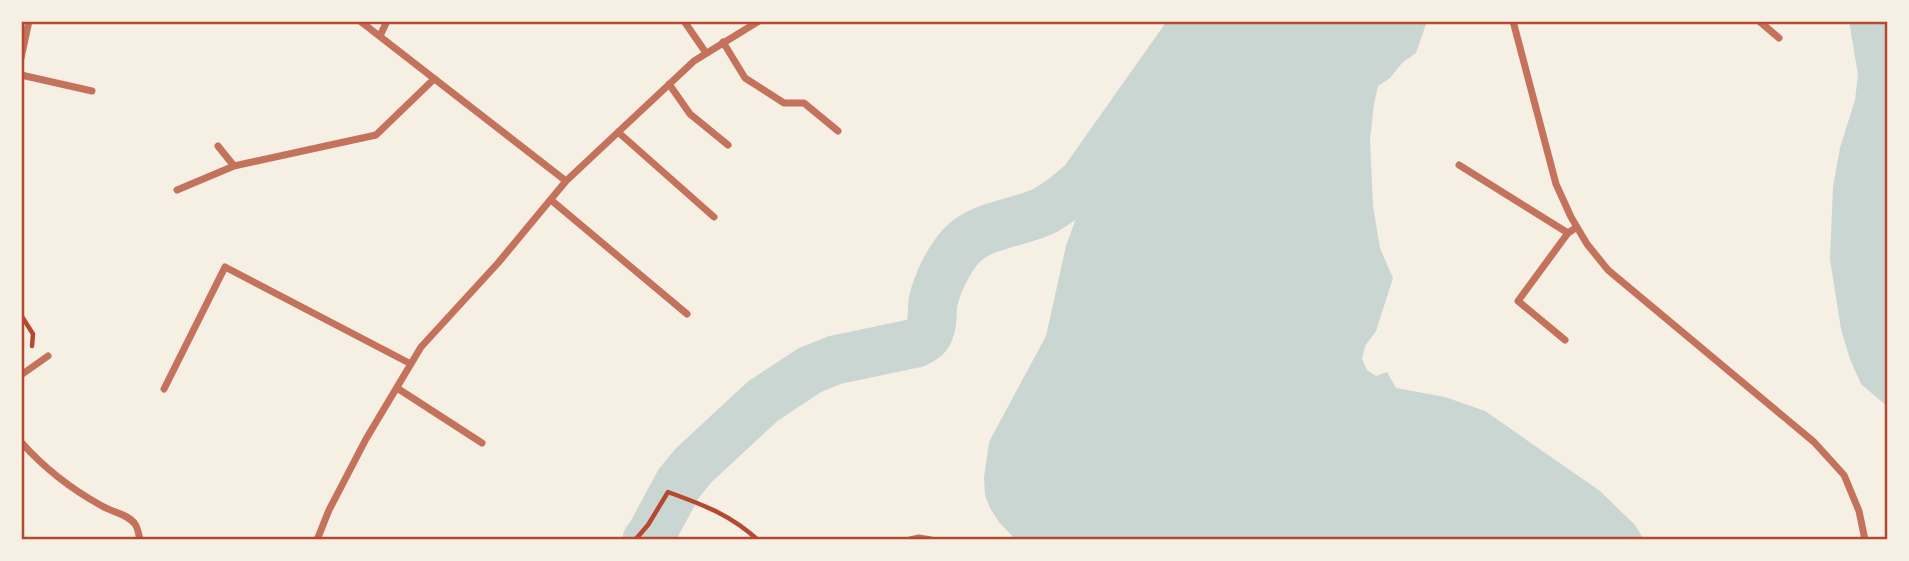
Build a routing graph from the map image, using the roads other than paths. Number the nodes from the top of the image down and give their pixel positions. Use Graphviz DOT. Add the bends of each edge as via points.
graph roads {
  1 [pos="29,21"];
  2 [pos="360,21"];
  3 [pos="387,21"];
  4 [pos="684,21"];
  5 [pos="759,21"];
  6 [pos="1513,21"];
  7 [pos="1759,21"];
  8 [pos="380,36"];
  9 [pos="1779,38"];
  10 [pos="723,42"];
  11 [pos="706,53"];
  12 [pos="21,58"];
  13 [pos="21,75"];
  14 [pos="434,79"];
  15 [pos="669,84"];
  16 [pos="92,91"];
  17 [pos="838,131"];
  18 [pos="618,132"];
  19 [pos="728,145"];
  20 [pos="218,146"];
  21 [pos="1459,165"];
  22 [pos="234,166"];
  23 [pos="566,181"];
  24 [pos="177,190"];
  25 [pos="551,200"];
  26 [pos="714,217"];
  27 [pos="1577,227"];
  28 [pos="1568,233"];
  29 [pos="688,314"];
  30 [pos="1565,340"];
  31 [pos="48,356"];
  32 [pos="411,364"];
  33 [pos="21,375"];
  34 [pos="397,388"];
  35 [pos="164,389"];
  36 [pos="21,442"];
  37 [pos="482,443"];
  38 [pos="140,540"];
  39 [pos="317,540"];
  40 [pos="910,540"];
  41 [pos="932,540"];
  42 [pos="1865,540"];
  1 -- 12 [label="street"];
  2 -- 8 [label="street"];
  3 -- 8 [label="street"];
  4 -- 11 [label="street"];
  5 -- 10 [label="street"];
  6 -- 27 [label="street" via="1556,184"];
  7 -- 9 [label="street"];
  8 -- 14 [label="street"];
  10 -- 11 [label="street"];
  10 -- 17 [label="street" via="745,78 784,103 804,103"];
  11 -- 15 [label="street"];
  13 -- 16 [label="street"];
  14 -- 22 [label="street" via="376,135"];
  14 -- 23 [label="street"];
  15 -- 18 [label="street"];
  15 -- 19 [label="street" via="690,114"];
  18 -- 23 [label="street"];
  18 -- 26 [label="street"];
  20 -- 22 [label="street"];
  21 -- 28 [label="street"];
  22 -- 24 [label="street"];
  23 -- 25 [label="street"];
  25 -- 29 [label="street"];
  25 -- 32 [label="street"];
  27 -- 28 [label="street"];
  27 -- 42 [label="street" via="1608,270 1814,442 1844,475"];
  28 -- 30 [label="street" via="1518,302"];
  31 -- 33 [label="street"];
  32 -- 34 [label="street"];
  32 -- 35 [label="street" via="225,267"];
  34 -- 37 [label="street"];
  34 -- 39 [label="street" via="341,486"];
  36 -- 38 [label="street" via="66,483 135,524"];
  40 -- 41 [label="street"];
}
